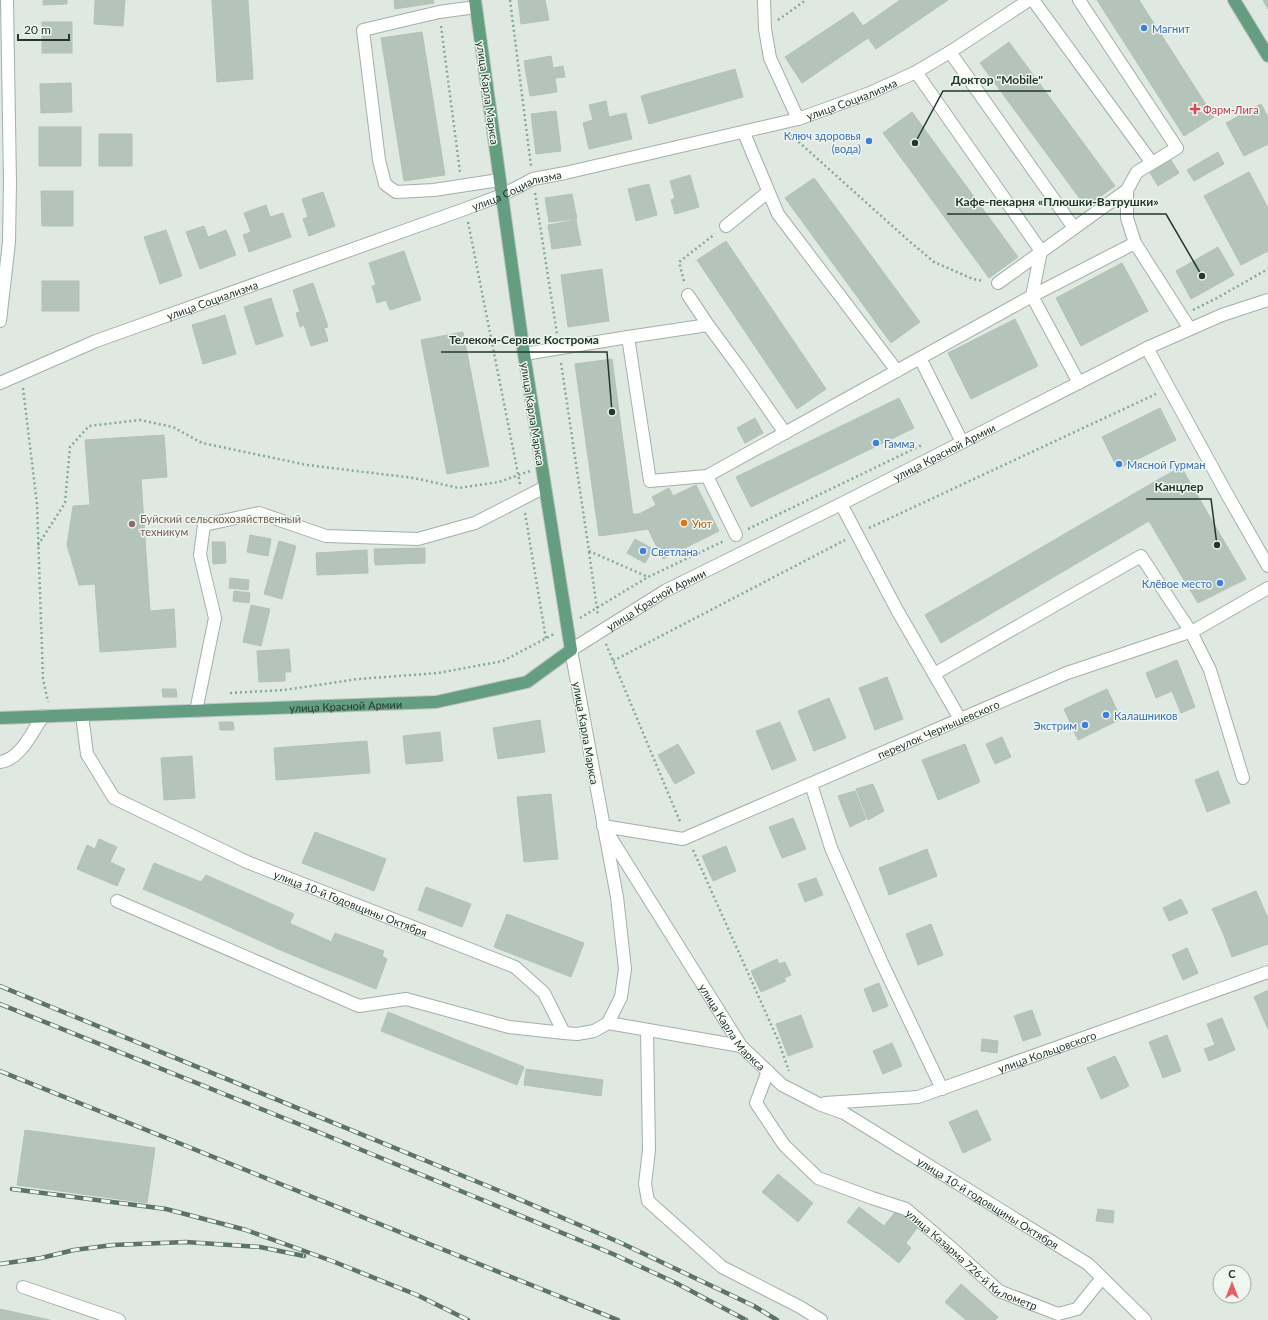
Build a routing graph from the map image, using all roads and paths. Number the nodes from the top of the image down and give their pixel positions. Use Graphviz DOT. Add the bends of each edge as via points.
graph roads {
  1 [pos="7,0"];
  2 [pos="510,0"];
  3 [pos="764,0"];
  4 [pos="806,0"];
  5 [pos="1029,0"];
  6 [pos="1033,0"];
  7 [pos="1079,0"];
  8 [pos="1234,0"];
  9 [pos="475,3"];
  10 [pos="439,12"];
  11 [pos="765,29"];
  12 [pos="950,52"];
  13 [pos="1268,56"];
  14 [pos="916,72"];
  15 [pos="798,119"];
  16 [pos="779,124"];
  17 [pos="744,133"];
  18 [pos="1152,163"];
  19 [pos="533,179"];
  20 [pos="499,180"];
  21 [pos="461,186"];
  22 [pos="1127,190"];
  23 [pos="768,192"];
  24 [pos="502,195"];
  25 [pos="465,210"];
  26 [pos="726,226"];
  27 [pos="1074,228"];
  28 [pos="1135,243"];
  29 [pos="1041,251"];
  30 [pos="998,283"];
  31 [pos="688,295"];
  32 [pos="1032,296"];
  33 [pos="1268,300"];
  34 [pos="0,321"];
  35 [pos="708,325"];
  36 [pos="1190,329"];
  37 [pos="628,337"];
  38 [pos="1147,348"];
  39 [pos="524,354"];
  40 [pos="920,358"];
  41 [pos="897,371"];
  42 [pos="21,373"];
  43 [pos="0,383"];
  44 [pos="1079,383"];
  45 [pos="1169,388"];
  46 [pos="784,433"];
  47 [pos="962,442"];
  48 [pos="541,467"];
  49 [pos="519,475"];
  50 [pos="707,476"];
  51 [pos="545,487"];
  52 [pos="522,499"];
  53 [pos="841,504"];
  54 [pos="857,534"];
  55 [pos="736,535"];
  56 [pos="38,545"];
  57 [pos="1268,566"];
  58 [pos="648,577"];
  59 [pos="1268,588"];
  60 [pos="567,626"];
  61 [pos="1191,632"];
  62 [pos="546,638"];
  63 [pos="572,650"];
  64 [pos="613,661"];
  65 [pos="934,674"];
  66 [pos="226,694"];
  67 [pos="48,701"];
  68 [pos="56,701"];
  69 [pos="196,711"];
  70 [pos="82,715"];
  71 [pos="47,716"];
  72 [pos="0,718"];
  73 [pos="960,719"];
  74 [pos="0,762"];
  75 [pos="1243,778"];
  76 [pos="811,784"];
  77 [pos="603,826"];
  78 [pos="116,901"];
  79 [pos="1268,972"];
  80 [pos="608,1023"];
  81 [pos="647,1030"];
  82 [pos="564,1033"];
  83 [pos="741,1046"];
  84 [pos="768,1072"];
  85 [pos="942,1089"];
  86 [pos="819,1104"];
  87 [pos="1102,1278"];
  88 [pos="23,1287"];
  89 [pos="119,1320"];
  90 [pos="821,1320"];
  91 [pos="1144,1320"];
  1 -- 34 [label="street" via="9,242"];
  2 -- 19 [label="path"];
  3 -- 11 [label="street"];
  4 -- 11 [label="path"];
  5 -- 12 [label="street, улица Социализма"];
  6 -- 18 [label="street"];
  7 -- 18 [label="street" via="1177,148"];
  8 -- 13 [label="main road"];
  9 -- 10 [label="street"];
  9 -- 20 [label="main road, улица Карла Маркса"];
  10 -- 21 [label="path"];
  10 -- 21 [label="street" via="363,30 379,160 385,184 396,192"];
  11 -- 15 [label="street" via="770,58"];
  12 -- 14 [label="street, улица Социализма"];
  12 -- 27 [label="street"];
  14 -- 15 [label="street, улица Социализма" via="870,93"];
  14 -- 29 [label="street"];
  15 -- 16 [label="street, улица Социализма"];
  16 -- 17 [label="street, улица Социализма"];
  16 -- 30 [label="path" via="934,262 972,279"];
  17 -- 19 [label="street, улица Социализма"];
  17 -- 23 [label="street"];
  18 -- 22 [label="street" via="1137,172"];
  19 -- 24 [label="street, улица Социализма"];
  20 -- 21 [label="street"];
  20 -- 24 [label="main road, улица Карла Маркса"];
  22 -- 27 [label="street"];
  22 -- 28 [label="street" via="1127,218"];
  23 -- 26 [label="street"];
  23 -- 41 [label="street" via="778,214"];
  24 -- 25 [label="street, улица Социализма"];
  24 -- 39 [label="main road, улица Карла Маркса"];
  25 -- 42 [label="street, улица Социализма" via="96,341"];
  25 -- 49 [label="path"];
  26 -- 31 [label="path" via="679,262"];
  27 -- 29 [label="street"];
  28 -- 32 [label="street"];
  28 -- 36 [label="street"];
  29 -- 30 [label="street"];
  29 -- 32 [label="street"];
  31 -- 35 [label="street"];
  32 -- 40 [label="street"];
  32 -- 44 [label="street"];
  33 -- 36 [label="street, улица Красной Армии"];
  35 -- 37 [label="street"];
  35 -- 46 [label="street"];
  36 -- 38 [label="street, улица Красной Армии"];
  37 -- 39 [label="street"];
  37 -- 50 [label="street" via="650,481"];
  38 -- 44 [label="street, улица Красной Армии"];
  38 -- 45 [label="street"];
  39 -- 48 [label="main road, улица Карла Маркса"];
  40 -- 41 [label="street"];
  40 -- 47 [label="street"];
  41 -- 46 [label="street"];
  42 -- 43 [label="street, улица Социализма"];
  42 -- 56 [label="path" via="37,504"];
  44 -- 47 [label="street, улица Красной Армии"];
  45 -- 54 [label="path"];
  45 -- 57 [label="street"];
  46 -- 50 [label="street"];
  47 -- 53 [label="street, улица Красной Армии"];
  48 -- 49 [label="path"];
  48 -- 51 [label="main road, улица Карла Маркса"];
  49 -- 52 [label="path"];
  49 -- 56 [label="path" via="499,482 459,488 414,478 307,465 202,443 173,427 140,420 89,426 70,447 65,503"];
  50 -- 55 [label="street"];
  51 -- 52 [label="street"];
  51 -- 60 [label="main road, улица Карла Маркса"];
  52 -- 62 [label="path"];
  52 -- 69 [label="street" via="475,523 418,539 326,536 259,513 204,525 200,555 215,618"];
  53 -- 54 [label="street"];
  53 -- 63 [label="street, улица Красной Армии" via="665,591"];
  54 -- 64 [label="path"];
  54 -- 65 [label="street"];
  56 -- 67 [label="path" via="43,679"];
  58 -- 60 [label="path"];
  59 -- 61 [label="street, переулок Чернышевского"];
  60 -- 62 [label="path"];
  60 -- 63 [label="main road, улица Карла Маркса"];
  61 -- 65 [label="street" via="1141,556"];
  61 -- 73 [label="street, переулок Чернышевского" via="1066,673"];
  61 -- 75 [label="street" via="1210,670"];
  62 -- 66 [label="path" via="503,661 438,673"];
  63 -- 69 [label="main road, улица Красной Армии" via="527,682 436,702"];
  63 -- 77 [label="street, улица Карла Маркса"];
  65 -- 73 [label="street"];
  67 -- 68 [label="path"];
  67 -- 71 [label="path"];
  69 -- 70 [label="main road, улица Красной Армии"];
  70 -- 71 [label="main road, улица Красной Армии"];
  70 -- 82 [label="street, улица 10-й Годовщины Октября" via="87,754 114,798 247,862 515,968 544,993"];
  71 -- 72 [label="main road, улица Красной Армии"];
  71 -- 74 [label="street" via="18,754"];
  73 -- 76 [label="street, переулок Чернышевского"];
  76 -- 77 [label="street, переулок Чернышевского" via="683,839"];
  76 -- 85 [label="street" via="831,848"];
  77 -- 80 [label="street, улица Карла Маркса" via="617,897 625,969 621,997"];
  77 -- 83 [label="street, улица Карла Маркса"];
  78 -- 82 [label="street" via="359,1006 406,999 509,1027"];
  79 -- 85 [label="street, улица Кольцовского"];
  80 -- 81 [label="street"];
  80 -- 82 [label="street" via="577,1034"];
  81 -- 83 [label="street"];
  81 -- 90 [label="street" via="649,1150 645,1184 648,1201 722,1267"];
  83 -- 84 [label="street, улица Карла Маркса"];
  84 -- 86 [label="street, улица Карла Маркса" via="782,1085"];
  84 -- 87 [label="street, улица Казарма 726-й Километр" via="756,1103 784,1145 818,1178 906,1209 999,1290 1058,1314 1078,1309"];
  85 -- 86 [label="street, улица Кольцовского" via="918,1098"];
  86 -- 87 [label="street, улица 10-й годовщины Октября" via="844,1113 1088,1264"];
  87 -- 91 [label="street, улица 10-й годовщины Октября"];
  88 -- 89 [label="street"];
}
